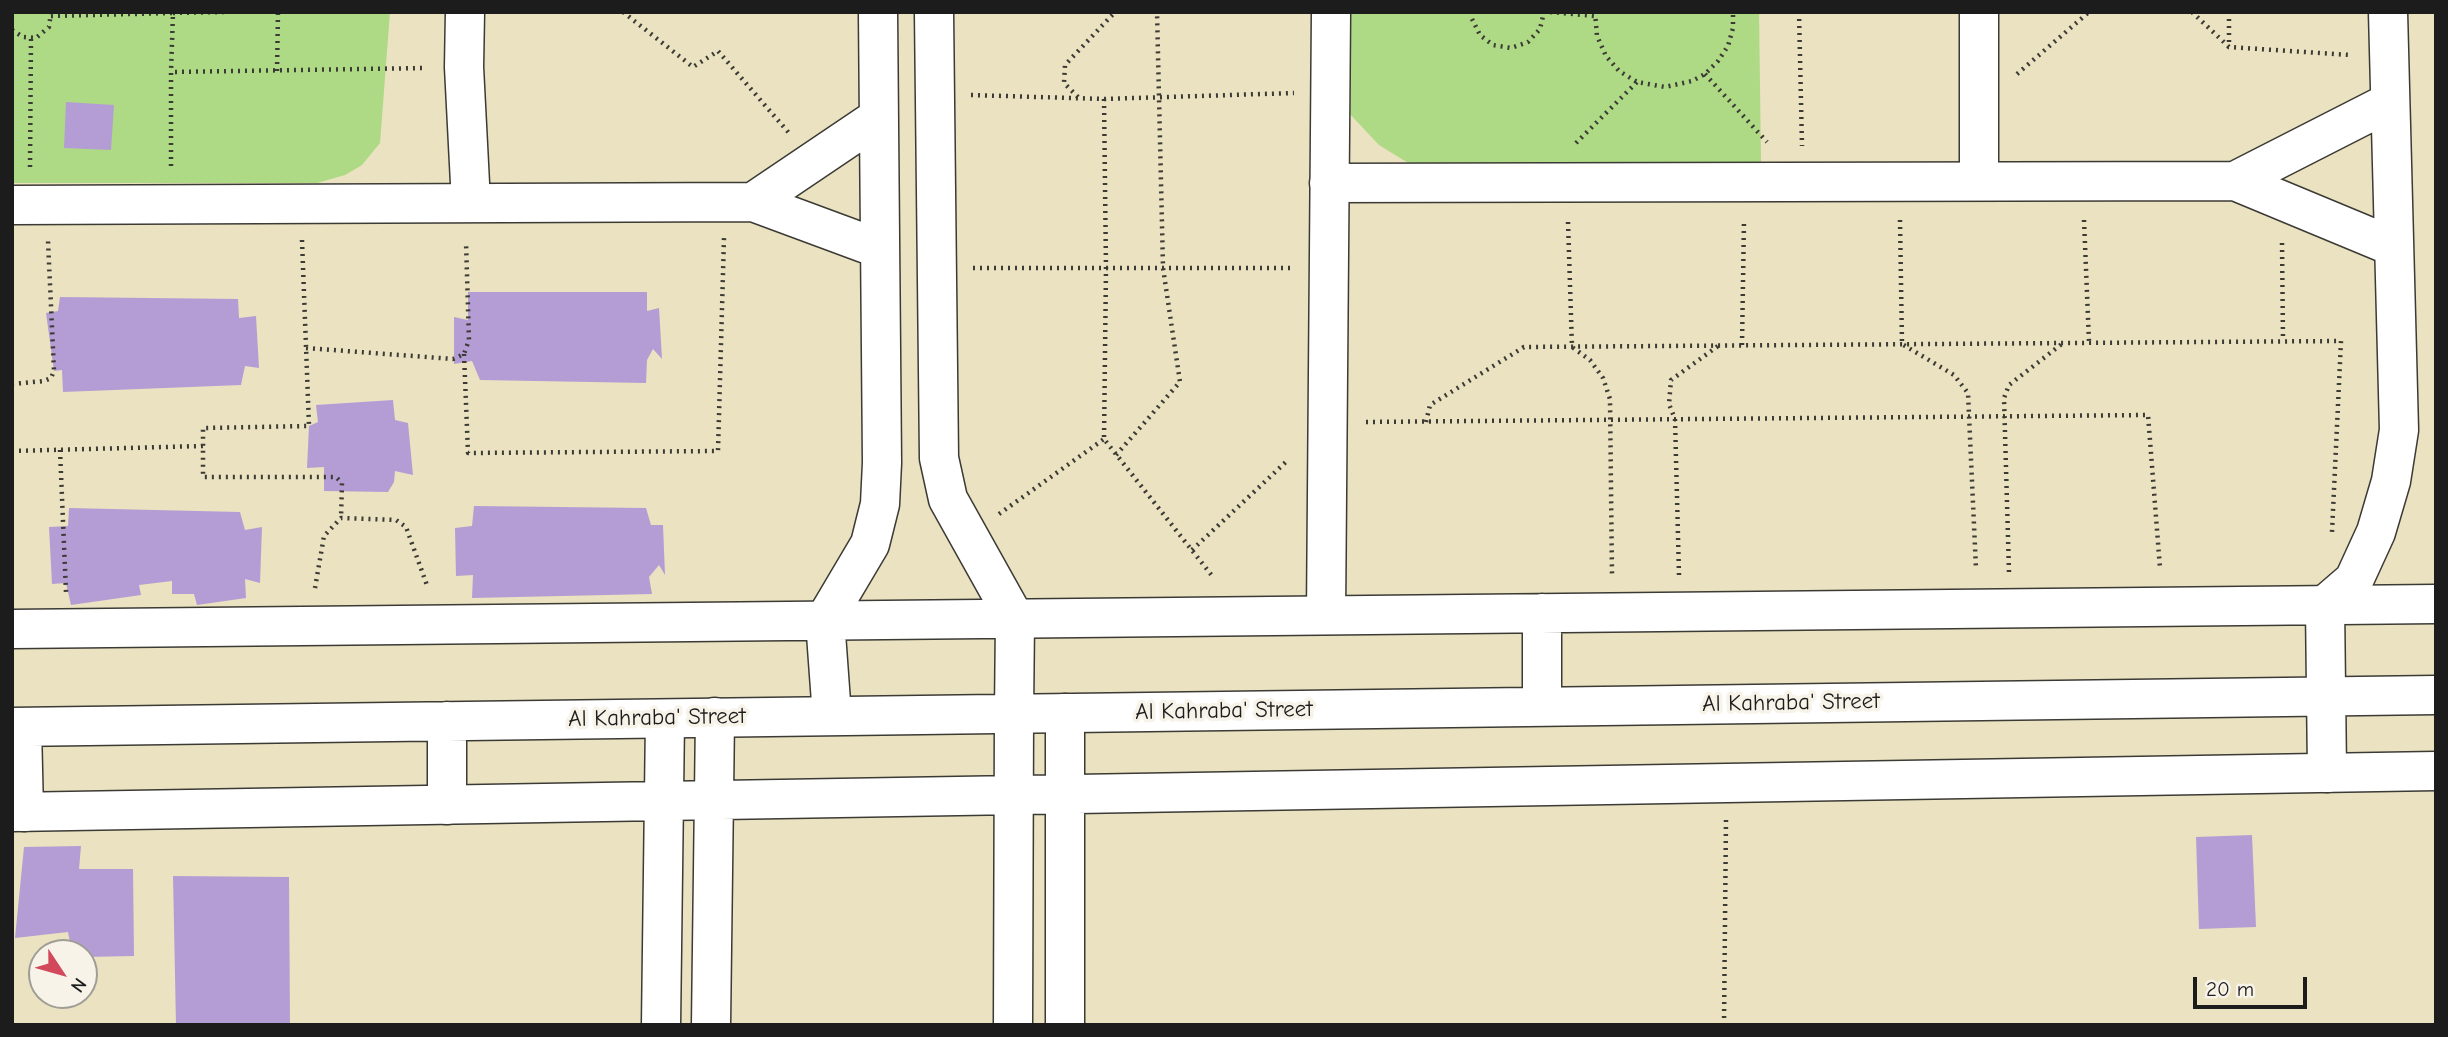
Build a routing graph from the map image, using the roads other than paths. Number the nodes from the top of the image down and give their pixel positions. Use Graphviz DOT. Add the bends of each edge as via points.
graph roads {
  1 [pos="465,12"];
  2 [pos="878,12"];
  3 [pos="934,12"];
  4 [pos="1331,12"];
  5 [pos="1979,12"];
  6 [pos="2388,12"];
  7 [pos="2390,102"];
  8 [pos="879,117"];
  9 [pos="1979,181"];
  10 [pos="2235,181"];
  11 [pos="1329,183"];
  12 [pos="739,202"];
  13 [pos="468,203"];
  14 [pos="29,204"];
  15 [pos="2394,247"];
  16 [pos="880,249"];
  17 [pos="2436,604"];
  18 [pos="2325,605"];
  19 [pos="1542,613"];
  20 [pos="1326,615"];
  21 [pos="1015,619"];
  22 [pos="825,621"];
  23 [pos="12,629"];
  24 [pos="2436,695"];
  25 [pos="2326,696"];
  26 [pos="1542,707"];
  27 [pos="1065,713"];
  28 [pos="1014,714"];
  29 [pos="832,716"];
  30 [pos="715,718"];
  31 [pos="665,719"];
  32 [pos="447,721"];
  33 [pos="17,727"];
  34 [pos="2436,771"];
  35 [pos="2327,773"];
  36 [pos="1065,794"];
  37 [pos="1014,795"];
  38 [pos="713,800"];
  39 [pos="663,801"];
  40 [pos="447,805"];
  41 [pos="18,812"];
  42 [pos="661,1025"];
  43 [pos="711,1025"];
  44 [pos="1013,1025"];
  45 [pos="1065,1025"];
  1 -- 13 [label="street"];
  2 -- 8 [label="street"];
  3 -- 21 [label="street" via="939,458 948,499"];
  4 -- 11 [label="street"];
  5 -- 9 [label="street"];
  6 -- 7 [label="street"];
  7 -- 10 [label="street"];
  7 -- 15 [label="street"];
  8 -- 12 [label="street" via="814,161"];
  8 -- 16 [label="street"];
  9 -- 10 [label="street"];
  9 -- 11 [label="street"];
  10 -- 15 [label="street"];
  11 -- 20 [label="street"];
  12 -- 13 [label="street"];
  12 -- 16 [label="street"];
  13 -- 14 [label="street"];
  15 -- 18 [label="street" via="2399,430 2392,481 2354,580"];
  16 -- 22 [label="street" via="880,504 870,544"];
  17 -- 18 [label="street"];
  18 -- 19 [label="street"];
  18 -- 25 [label="street"];
  19 -- 20 [label="street"];
  19 -- 26 [label="street"];
  20 -- 21 [label="street"];
  21 -- 22 [label="street"];
  21 -- 28 [label="street"];
  22 -- 23 [label="street"];
  22 -- 29 [label="street"];
  24 -- 25 [label="street, Al Kahraba' Street"];
  25 -- 26 [label="street, Al Kahraba' Street"];
  25 -- 35 [label="street"];
  26 -- 27 [label="street, Al Kahraba' Street"];
  27 -- 28 [label="street, Al Kahraba' Street"];
  27 -- 36 [label="street"];
  28 -- 29 [label="street, Al Kahraba' Street"];
  28 -- 37 [label="street"];
  29 -- 30 [label="street, Al Kahraba' Street"];
  30 -- 31 [label="street, Al Kahraba' Street"];
  30 -- 38 [label="street"];
  31 -- 32 [label="street, Al Kahraba' Street"];
  31 -- 39 [label="street"];
  32 -- 33 [label="street, Al Kahraba' Street"];
  32 -- 40 [label="street"];
  33 -- 41 [label="street"];
  34 -- 35 [label="street"];
  35 -- 36 [label="street"];
  36 -- 37 [label="street"];
  36 -- 45 [label="street"];
  37 -- 38 [label="street"];
  37 -- 44 [label="street"];
  38 -- 39 [label="street"];
  38 -- 43 [label="street"];
  39 -- 40 [label="street"];
  39 -- 42 [label="street"];
  40 -- 41 [label="street"];
}
